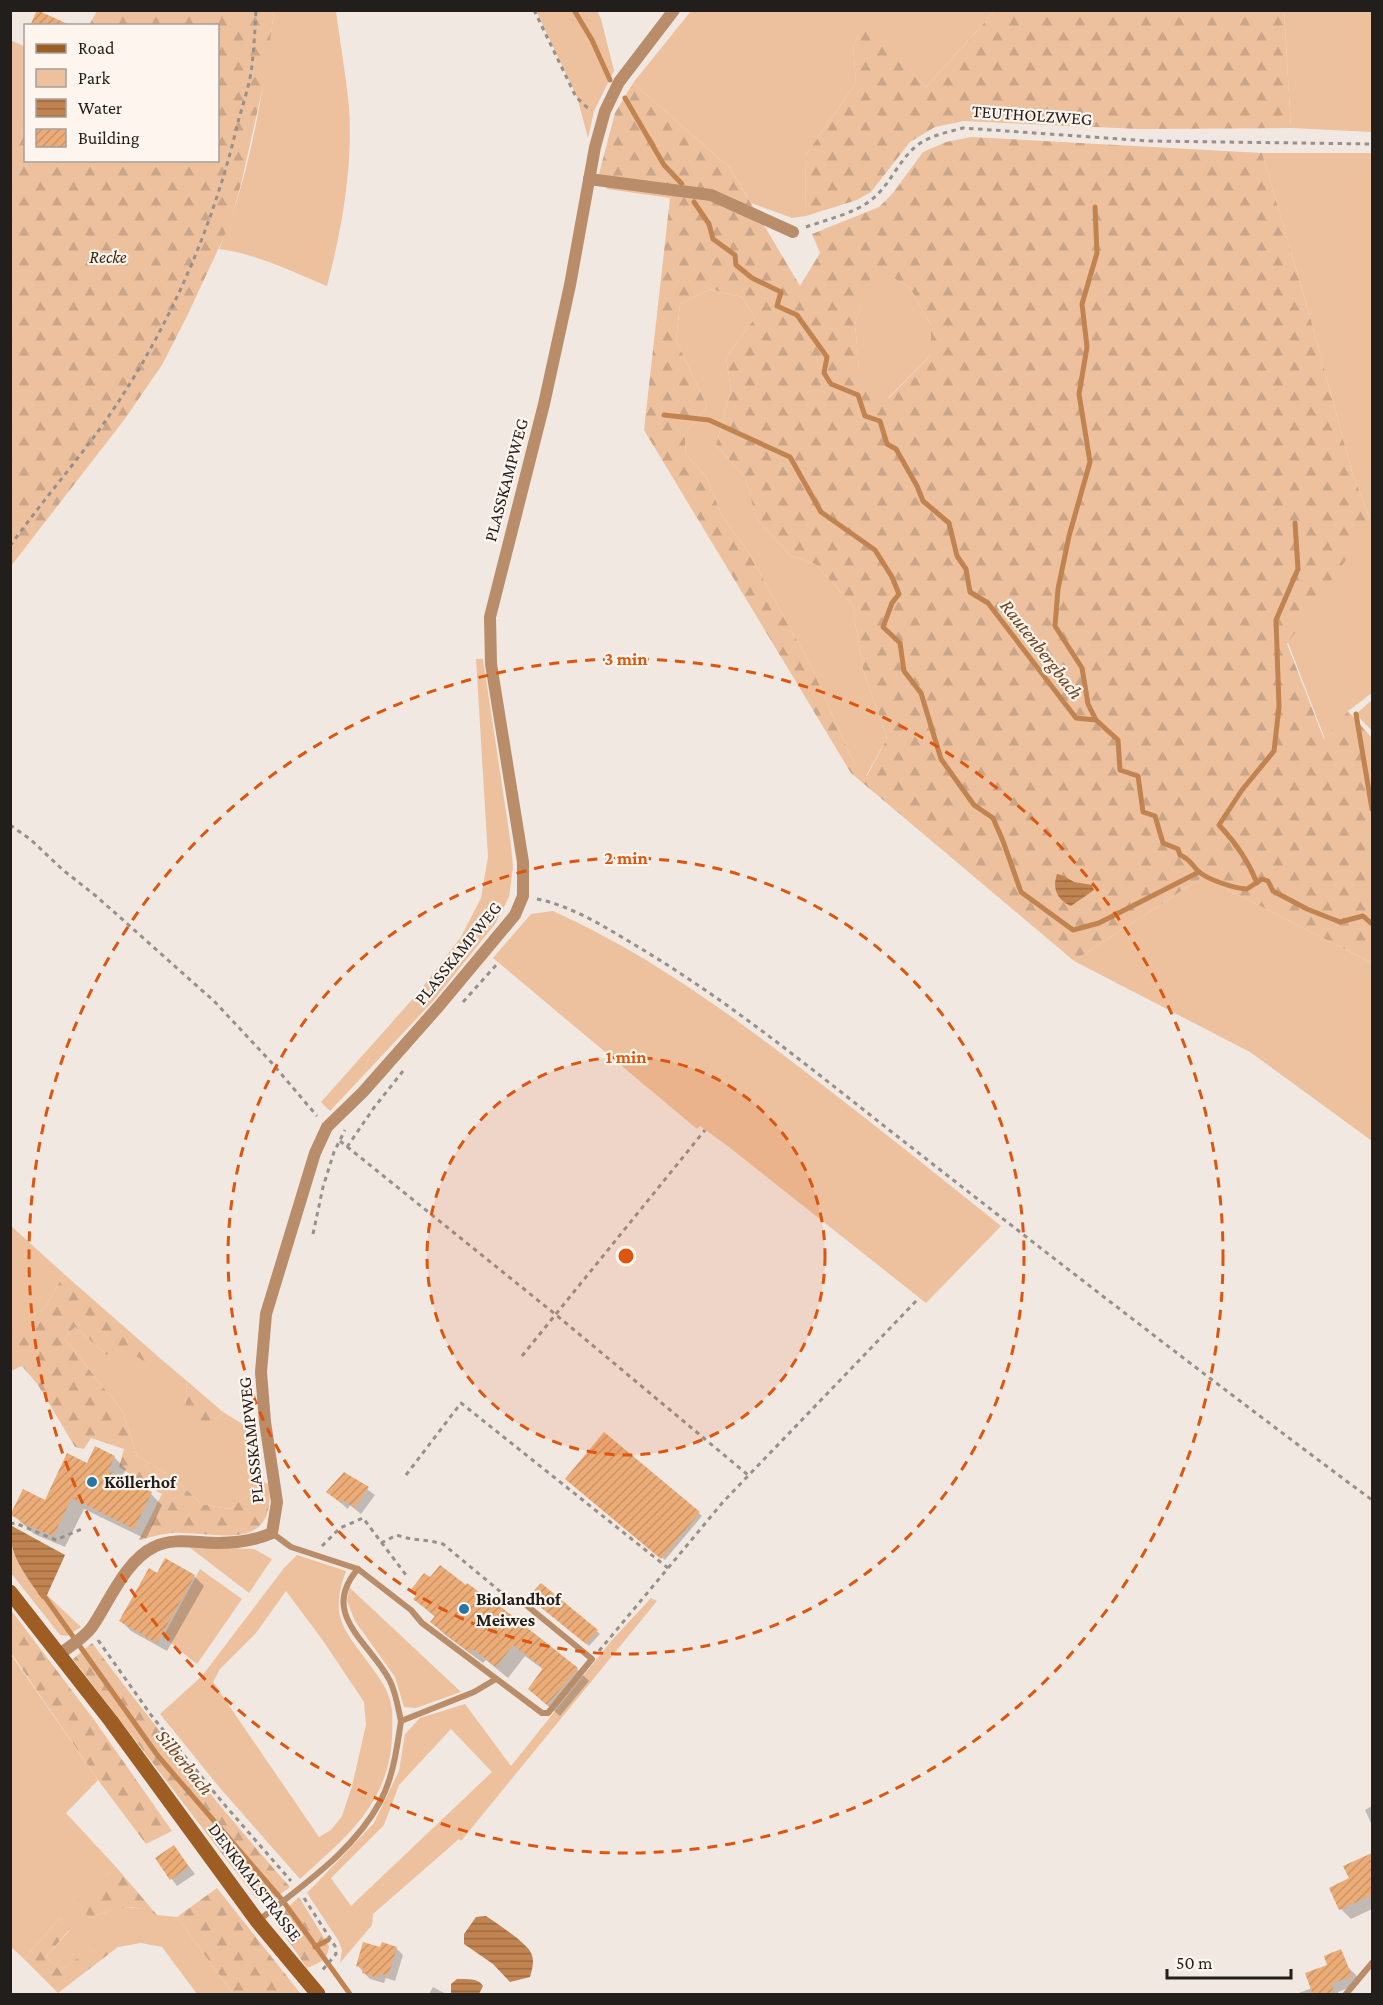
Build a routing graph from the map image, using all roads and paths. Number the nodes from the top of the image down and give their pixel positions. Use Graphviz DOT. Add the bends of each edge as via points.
graph roads {
  1 [pos="256,10"];
  2 [pos="534,10"];
  3 [pos="674,10"];
  4 [pos="603,117"];
  5 [pos="1372,144"];
  6 [pos="589,179"];
  7 [pos="793,232"];
  8 [pos="10,546"];
  9 [pos="10,825"];
  10 [pos="523,896"];
  11 [pos="498,963"];
  12 [pos="459,1007"];
  13 [pos="406,1066"];
  14 [pos="327,1127"];
  15 [pos="705,1130"];
  16 [pos="345,1131"];
  17 [pos="340,1141"];
  18 [pos="347,1147"];
  19 [pos="313,1234"];
  20 [pos="919,1298"];
  21 [pos="555,1314"];
  22 [pos="522,1356"];
  23 [pos="406,1475"];
  24 [pos="747,1475"];
  25 [pos="1372,1500"];
  26 [pos="10,1524"];
  27 [pos="84,1528"];
  28 [pos="272,1533"];
  29 [pos="381,1543"];
  30 [pos="316,1554"];
  31 [pos="668,1568"];
  32 [pos="358,1569"];
  33 [pos="406,1575"];
  34 [pos="10,1592"];
  35 [pos="510,1600"];
  36 [pos="87,1632"];
  37 [pos="64,1650"];
  38 [pos="592,1659"];
  39 [pos="496,1679"];
  40 [pos="401,1722"];
  41 [pos="298,1889"];
  42 [pos="258,1922"];
  43 [pos="1372,1962"];
  44 [pos="322,1970"];
  45 [pos="318,1995"];
  46 [pos="1346,1995"];
  1 -- 8 [label="path" via="252,67 232,149 206,231 177,296 104,423"];
  2 -- 4 [label="path" via="576,97"];
  3 -- 4 [label="street, PLASSKAMPWEG" via="619,82"];
  4 -- 6 [label="street, PLASSKAMPWEG"];
  5 -- 7 [label="path, TEUTHOLZWEG" via="1149,141 963,128 919,144 870,202"];
  6 -- 7 [label="street" via="711,195"];
  6 -- 10 [label="street, PLASSKAMPWEG" via="544,404 490,617 491,664 523,862"];
  9 -- 14 [label="path" via="214,1001"];
  10 -- 14 [label="street, PLASSKAMPWEG" via="515,915 439,1006"];
  10 -- 25 [label="path" via="548,901 606,927 762,1030"];
  11 -- 12 [label="path"];
  13 -- 18 [label="path"];
  14 -- 28 [label="street, PLASSKAMPWEG" via="315,1153 266,1314 261,1372 277,1502"];
  15 -- 21 [label="path"];
  16 -- 17 [label="path"];
  17 -- 18 [label="path"];
  17 -- 19 [label="path" via="323,1187"];
  18 -- 21 [label="path"];
  20 -- 24 [label="path"];
  21 -- 22 [label="path"];
  21 -- 24 [label="path"];
  23 -- 31 [label="path" via="461,1403"];
  24 -- 31 [label="path"];
  26 -- 27 [label="path" via="56,1540"];
  28 -- 30 [label="lane" via="291,1547"];
  28 -- 36 [label="street" via="237,1542 169,1542 153,1547 139,1557"];
  29 -- 30 [label="path" via="363,1518 339,1528"];
  29 -- 33 [label="path"];
  29 -- 35 [label="path" via="397,1535 443,1544"];
  30 -- 32 [label="lane"];
  31 -- 38 [label="path"];
  32 -- 39 [label="lane"];
  32 -- 40 [label="lane" via="347,1582 344,1602 348,1624 390,1680"];
  34 -- 37 [label="main road, DENKMALSTRASSE"];
  35 -- 38 [label="lane" via="520,1600"];
  36 -- 37 [label="street"];
  36 -- 41 [label="path" via="223,1803"];
  37 -- 42 [label="main road, DENKMALSTRASSE"];
  38 -- 39 [label="lane" via="549,1713 542,1713"];
  39 -- 40 [label="lane"];
  40 -- 41 [label="lane" via="394,1762 381,1801 336,1857"];
  41 -- 42 [label="lane"];
  41 -- 44 [label="path" via="335,1946 336,1954"];
  42 -- 45 [label="main road, DENKMALSTRASSE"];
  43 -- 46 [label="lane"];
}
